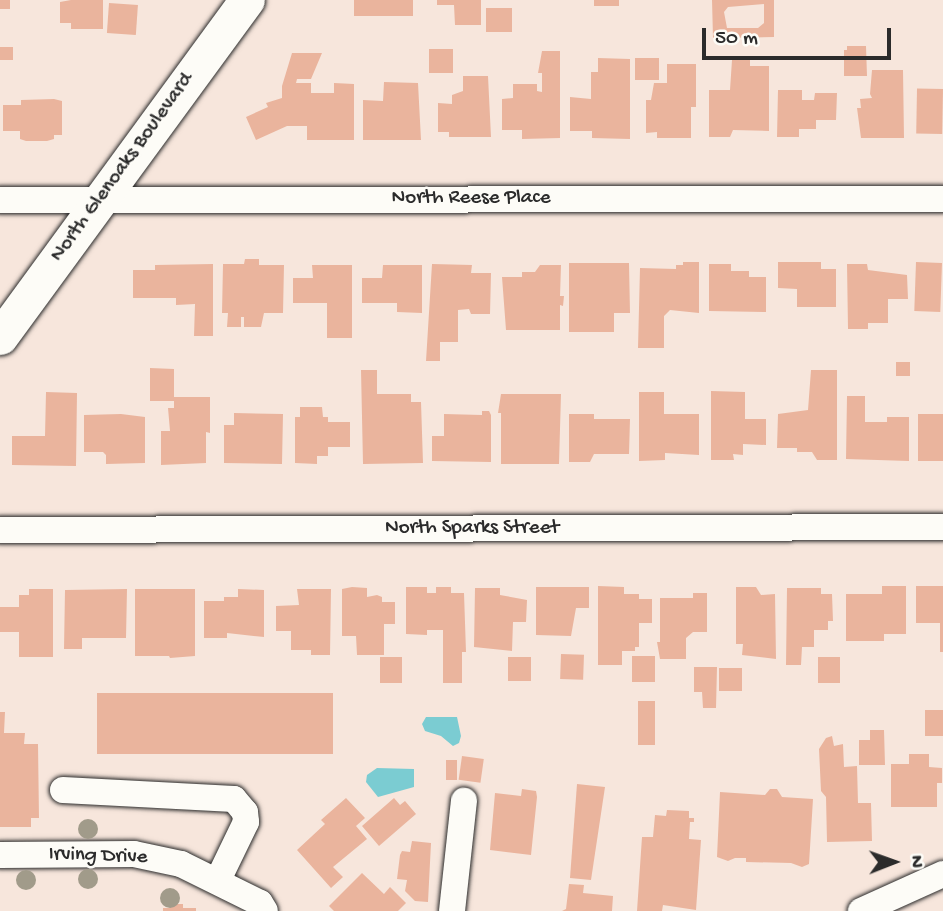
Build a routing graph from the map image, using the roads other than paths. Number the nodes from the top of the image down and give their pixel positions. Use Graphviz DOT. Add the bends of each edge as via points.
graph roads {
  1 [pos="247,0"];
  2 [pos="100,199"];
  3 [pos="943,199"];
  4 [pos="0,200"];
  5 [pos="0,337"];
  6 [pos="943,527"];
  7 [pos="0,530"];
  8 [pos="63,790"];
  9 [pos="464,801"];
  10 [pos="0,855"];
  11 [pos="943,874"];
  12 [pos="218,880"];
  13 [pos="265,911"];
  14 [pos="452,911"];
  15 [pos="860,911"];
  1 -- 2 [label="main road, North Glenoaks Boulevard"];
  2 -- 3 [label="street, North Reese Place"];
  2 -- 4 [label="street, North Reese Place"];
  2 -- 5 [label="main road, North Glenoaks Boulevard"];
  6 -- 7 [label="street, North Sparks Street"];
  8 -- 12 [label="street" via="234,799 245,812 246,822"];
  9 -- 14 [label="street"];
  10 -- 12 [label="street, Irving Drive" via="134,854 181,864"];
  11 -- 15 [label="street"];
  12 -- 13 [label="street, Irving Drive" via="260,903"];
}
